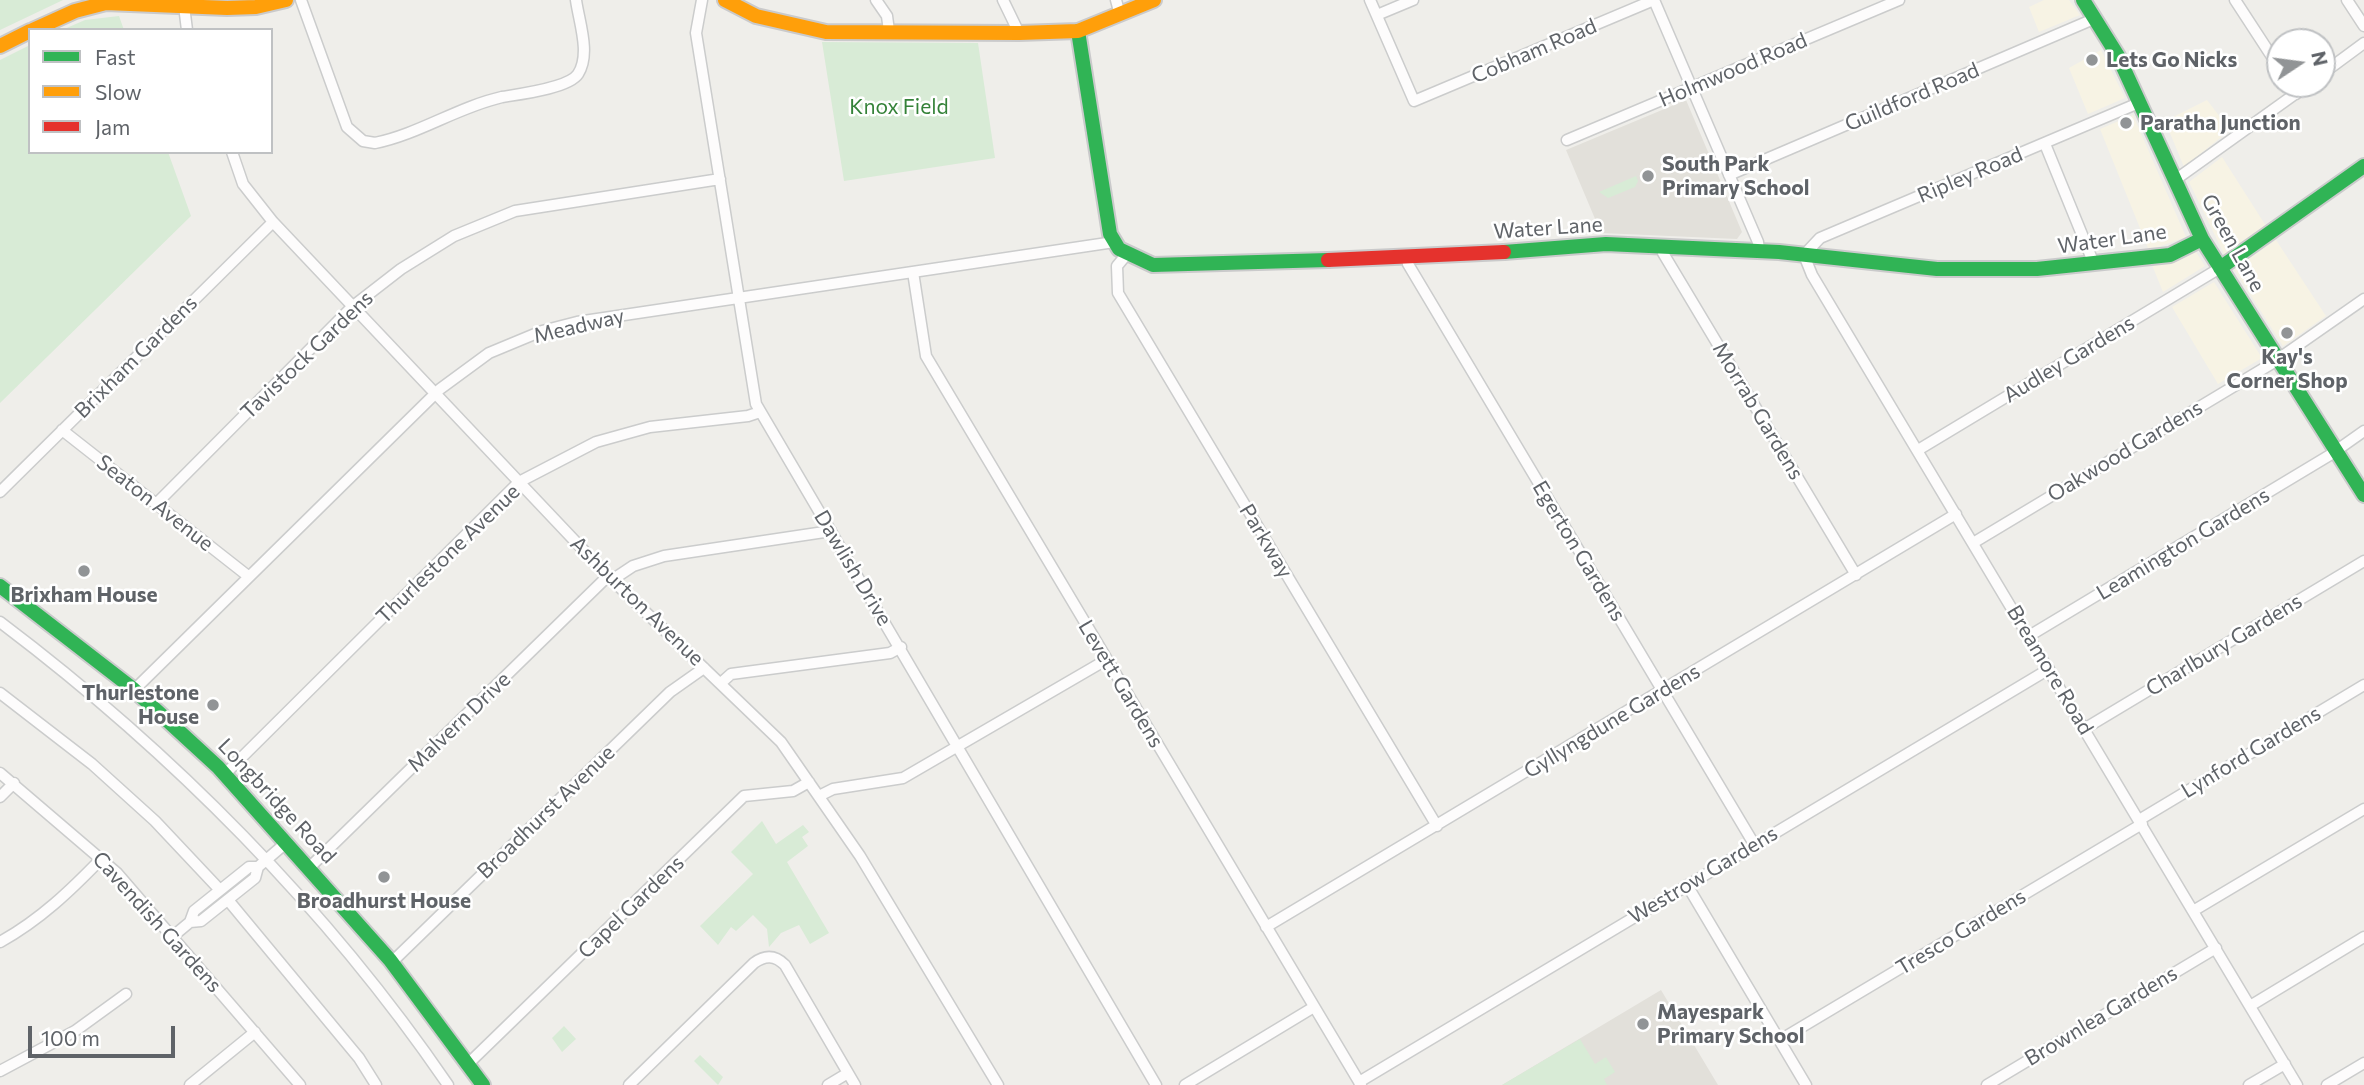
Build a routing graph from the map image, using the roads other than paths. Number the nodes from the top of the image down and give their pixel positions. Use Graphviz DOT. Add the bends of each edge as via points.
graph roads {
  1 [pos="286,0"];
  2 [pos="301,0"];
  3 [pos="576,0"];
  4 [pos="702,0"];
  5 [pos="725,0"];
  6 [pos="876,0"];
  7 [pos="1003,0"];
  8 [pos="1116,0"];
  9 [pos="1154,0"];
  10 [pos="1370,0"];
  11 [pos="1413,0"];
  12 [pos="1654,0"];
  13 [pos="1899,0"];
  14 [pos="2083,0"];
  15 [pos="2235,0"];
  16 [pos="2347,0"];
  17 [pos="184,6"];
  18 [pos="1120,15"];
  19 [pos="1377,15"];
  20 [pos="2096,18"];
  21 [pos="2364,26"];
  22 [pos="35,28"];
  23 [pos="187,28"];
  24 [pos="889,31"];
  25 [pos="1078,31"];
  26 [pos="28,32"];
  27 [pos="1019,33"];
  28 [pos="2364,43"];
  29 [pos="0,46"];
  30 [pos="2266,48"];
  31 [pos="2336,64"];
  32 [pos="1691,88"];
  33 [pos="2290,98"];
  34 [pos="2141,102"];
  35 [pos="1567,140"];
  36 [pos="2045,144"];
  37 [pos="233,154"];
  38 [pos="2364,166"];
  39 [pos="1729,175"];
  40 [pos="720,179"];
  41 [pos="2175,180"];
  42 [pos="273,222"];
  43 [pos="2202,239"];
  44 [pos="1114,242"];
  45 [pos="1663,246"];
  46 [pos="1759,250"];
  47 [pos="1127,254"];
  48 [pos="1804,255"];
  49 [pos="1407,257"];
  50 [pos="2094,264"];
  51 [pos="2220,268"];
  52 [pos="913,272"];
  53 [pos="739,298"];
  54 [pos="2364,299"];
  55 [pos="352,307"];
  56 [pos="2277,360"];
  57 [pos="435,394"];
  58 [pos="760,412"];
  59 [pos="62,430"];
  60 [pos="2364,431"];
  61 [pos="1918,450"];
  62 [pos="2336,451"];
  63 [pos="519,482"];
  64 [pos="0,492"];
  65 [pos="2364,495"];
  66 [pos="156,504"];
  67 [pos="1956,514"];
  68 [pos="831,531"];
  69 [pos="1973,543"];
  70 [pos="2364,561"];
  71 [pos="1856,575"];
  72 [pos="248,576"];
  73 [pos="610,578"];
  74 [pos="0,586"];
  75 [pos="0,622"];
  76 [pos="2029,636"];
  77 [pos="901,647"];
  78 [pos="1106,660"];
  79 [pos="704,668"];
  80 [pos="2049,669"];
  81 [pos="721,683"];
  82 [pos="2364,685"];
  83 [pos="134,690"];
  84 [pos="1662,691"];
  85 [pos="0,693"];
  86 [pos="2084,729"];
  87 [pos="957,747"];
  88 [pos="0,772"];
  89 [pos="225,774"];
  90 [pos="809,782"];
  91 [pos="14,783"];
  92 [pos="819,796"];
  93 [pos="0,797"];
  94 [pos="2364,809"];
  95 [pos="2140,822"];
  96 [pos="1437,826"];
  97 [pos="287,842"];
  98 [pos="1754,844"];
  99 [pos="102,858"];
  100 [pos="261,864"];
  101 [pos="310,867"];
  102 [pos="1687,885"];
  103 [pos="220,890"];
  104 [pos="228,900"];
  105 [pos="2193,911"];
  106 [pos="190,922"];
  107 [pos="1266,927"];
  108 [pos="172,937"];
  109 [pos="2364,937"];
  110 [pos="0,942"];
  111 [pos="2216,948"];
  112 [pos="392,962"];
  113 [pos="125,994"];
  114 [pos="2250,1006"];
  115 [pos="1314,1007"];
  116 [pos="255,1032"];
  117 [pos="1780,1040"];
  118 [pos="469,1063"];
  119 [pos="2364,1063"];
  120 [pos="2285,1064"];
  121 [pos="0,1071"];
  122 [pos="848,1073"];
  123 [pos="1360,1083"];
  124 [pos="190,1085"];
  125 [pos="300,1085"];
  126 [pos="376,1085"];
  127 [pos="448,1085"];
  128 [pos="483,1085"];
  129 [pos="629,1085"];
  130 [pos="828,1085"];
  131 [pos="855,1085"];
  132 [pos="998,1085"];
  133 [pos="1156,1085"];
  134 [pos="1185,1085"];
  135 [pos="1806,1085"];
  136 [pos="1987,1085"];
  137 [pos="2249,1085"];
  138 [pos="2297,1085"];
  139 [pos="2327,1085"];
  1 -- 17 [label="street" via="256,7"];
  2 -- 3 [label="street" via="347,127 363,141 375,143 497,99 576,78 583,65 584,47"];
  4 -- 40 [label="street, Dawlish Drive" via="696,33"];
  5 -- 24 [label="street" via="789,26 826,32"];
  6 -- 24 [label="street" via="887,16"];
  7 -- 27 [label="street"];
  8 -- 18 [label="street"];
  9 -- 18 [label="street"];
  10 -- 19 [label="street"];
  11 -- 19 [label="street"];
  12 -- 19 [label="street, Cobham Road" via="1414,102"];
  12 -- 32 [label="street"];
  13 -- 32 [label="street, Holmwood Road"];
  14 -- 20 [label="street, Green Lane"];
  15 -- 30 [label="street"];
  16 -- 21 [label="street"];
  17 -- 22 [label="street" via="106,3 75,10"];
  17 -- 23 [label="street"];
  18 -- 25 [label="street"];
  20 -- 34 [label="street, Green Lane"];
  20 -- 39 [label="street, Guildford Road"];
  24 -- 27 [label="street"];
  25 -- 27 [label="street"];
  25 -- 44 [label="street" via="1107,222"];
  26 -- 29 [label="street"];
  28 -- 31 [label="street"];
  32 -- 35 [label="street, Holmwood Road"];
  32 -- 39 [label="street"];
  33 -- 41 [label="street"];
  34 -- 36 [label="street, Ripley Road"];
  34 -- 41 [label="street, Green Lane"];
  36 -- 48 [label="street, Ripley Road" via="1820,238"];
  36 -- 50 [label="street"];
  37 -- 42 [label="street, Ashburton Avenue" via="243,184"];
  38 -- 51 [label="street"];
  39 -- 46 [label="street"];
  40 -- 53 [label="street, Dawlish Drive"];
  40 -- 55 [label="street, Tavistock Gardens" via="515,211 454,236"];
  41 -- 43 [label="street, Green Lane"];
  42 -- 55 [label="street, Ashburton Avenue"];
  42 -- 59 [label="street, Brixham Gardens"];
  43 -- 50 [label="street, Water Lane" via="2170,255"];
  43 -- 51 [label="street, Green Lane"];
  44 -- 47 [label="street, Water Lane"];
  44 -- 52 [label="street, Meadway"];
  45 -- 46 [label="street, Water Lane"];
  45 -- 49 [label="street, Water Lane" via="1606,244"];
  45 -- 71 [label="street, Morrab Gardens" via="1663,253"];
  46 -- 48 [label="street, Water Lane"];
  47 -- 49 [label="street, Water Lane" via="1153,265"];
  47 -- 96 [label="street, Parkway" via="1117,266 1118,293"];
  48 -- 50 [label="street, Water Lane" via="1937,269 2037,270"];
  48 -- 61 [label="street, Breamore Road"];
  49 -- 84 [label="street, Egerton Gardens"];
  51 -- 56 [label="street, Green Lane"];
  51 -- 61 [label="street, Audley Gardens"];
  52 -- 53 [label="street, Meadway"];
  52 -- 78 [label="street, Levett Gardens" via="926,356"];
  53 -- 57 [label="street, Meadway" via="542,331 489,353"];
  53 -- 58 [label="street, Dawlish Drive"];
  54 -- 56 [label="street, Oakwood Gardens"];
  55 -- 57 [label="street, Ashburton Avenue"];
  55 -- 66 [label="street, Tavistock Gardens"];
  56 -- 62 [label="street, Green Lane"];
  56 -- 69 [label="street, Oakwood Gardens"];
  57 -- 63 [label="street, Ashburton Avenue"];
  57 -- 72 [label="street, Meadway"];
  58 -- 63 [label="street, Thurlestone Avenue" via="650,427 596,442"];
  58 -- 68 [label="street, Dawlish Drive"];
  59 -- 64 [label="street, Brixham Gardens"];
  59 -- 66 [label="street, Seaton Avenue"];
  60 -- 62 [label="street, Leamington Gardens"];
  61 -- 67 [label="street, Breamore Road"];
  62 -- 65 [label="street, Green Lane"];
  62 -- 76 [label="street, Leamington Gardens"];
  63 -- 73 [label="street, Ashburton Avenue"];
  63 -- 89 [label="street, Thurlestone Avenue"];
  66 -- 72 [label="street, Seaton Avenue"];
  67 -- 69 [label="street, Breamore Road"];
  67 -- 71 [label="street, Gyllyngdune Gardens"];
  68 -- 73 [label="street, Malvern Drive" via="664,556"];
  68 -- 77 [label="street, Dawlish Drive"];
  69 -- 76 [label="street, Breamore Road"];
  70 -- 86 [label="street, Charlbury Gardens"];
  71 -- 84 [label="street, Gyllyngdune Gardens"];
  72 -- 83 [label="street, Meadway"];
  73 -- 79 [label="street, Ashburton Avenue"];
  73 -- 101 [label="street, Malvern Drive"];
  74 -- 83 [label="street, Longbridge Road"];
  75 -- 100 [label="street" via="124,722"];
  76 -- 80 [label="street, Breamore Road"];
  77 -- 81 [label="street" via="890,653 731,674"];
  77 -- 87 [label="street, Dawlish Drive"];
  78 -- 87 [label="street"];
  78 -- 107 [label="street, Levett Gardens"];
  79 -- 81 [label="street, Ashburton Avenue"];
  79 -- 112 [label="street, Broadhurst Avenue" via="670,692"];
  80 -- 86 [label="street, Breamore Road"];
  80 -- 98 [label="street, Westrow Gardens"];
  81 -- 90 [label="street, Ashburton Avenue" via="781,742"];
  82 -- 95 [label="street, Lynford Gardens"];
  83 -- 89 [label="street, Longbridge Road"];
  84 -- 96 [label="street, Gyllyngdune Gardens"];
  84 -- 98 [label="street, Egerton Gardens"];
  85 -- 103 [label="street" via="92,764 155,821"];
  86 -- 95 [label="street, Breamore Road"];
  87 -- 92 [label="street" via="903,778 833,789"];
  87 -- 133 [label="street, Dawlish Drive"];
  88 -- 91 [label="street, Cavendish Gardens"];
  89 -- 97 [label="street, Longbridge Road"];
  90 -- 92 [label="street, Ashburton Avenue"];
  90 -- 118 [label="street, Capel Gardens" via="793,790 744,796"];
  91 -- 93 [label="street"];
  91 -- 99 [label="street, Cavendish Gardens"];
  92 -- 132 [label="street, Ashburton Avenue"];
  94 -- 105 [label="street"];
  95 -- 105 [label="street, Breamore Road"];
  95 -- 117 [label="street, Tresco Gardens"];
  96 -- 107 [label="street, Gyllyngdune Gardens"];
  97 -- 100 [label="street"];
  97 -- 101 [label="street, Longbridge Road"];
  98 -- 102 [label="street, Westrow Gardens"];
  99 -- 108 [label="street, Cavendish Gardens"];
  99 -- 110 [label="street" via="70,892 26,928"];
  100 -- 103 [label="street" via="249,867"];
  100 -- 104 [label="street" via="255,878"];
  100 -- 127 [label="street" via="372,981"];
  101 -- 112 [label="street, Longbridge Road"];
  102 -- 117 [label="street"];
  102 -- 123 [label="street, Westrow Gardens"];
  103 -- 106 [label="street" via="194,911"];
  104 -- 106 [label="street" via="201,921"];
  104 -- 126 [label="street" via="359,1058"];
  105 -- 111 [label="street, Breamore Road"];
  106 -- 108 [label="street"];
  107 -- 115 [label="street, Levett Gardens"];
  108 -- 116 [label="street, Cavendish Gardens"];
  109 -- 114 [label="street"];
  111 -- 114 [label="street, Breamore Road"];
  111 -- 136 [label="street, Brownlea Gardens"];
  112 -- 118 [label="street, Longbridge Road"];
  113 -- 121 [label="street" via="75,1031"];
  114 -- 120 [label="street, Breamore Road"];
  115 -- 123 [label="street, Levett Gardens"];
  115 -- 134 [label="street"];
  116 -- 124 [label="street"];
  116 -- 125 [label="street, Cavendish Gardens"];
  117 -- 135 [label="street"];
  118 -- 128 [label="street, Longbridge Road"];
  119 -- 139 [label="street"];
  120 -- 137 [label="street"];
  120 -- 138 [label="street, Breamore Road"];
  122 -- 129 [label="street" via="785,965 768,957 754,963"];
  122 -- 130 [label="street"];
  122 -- 131 [label="street"];
}
